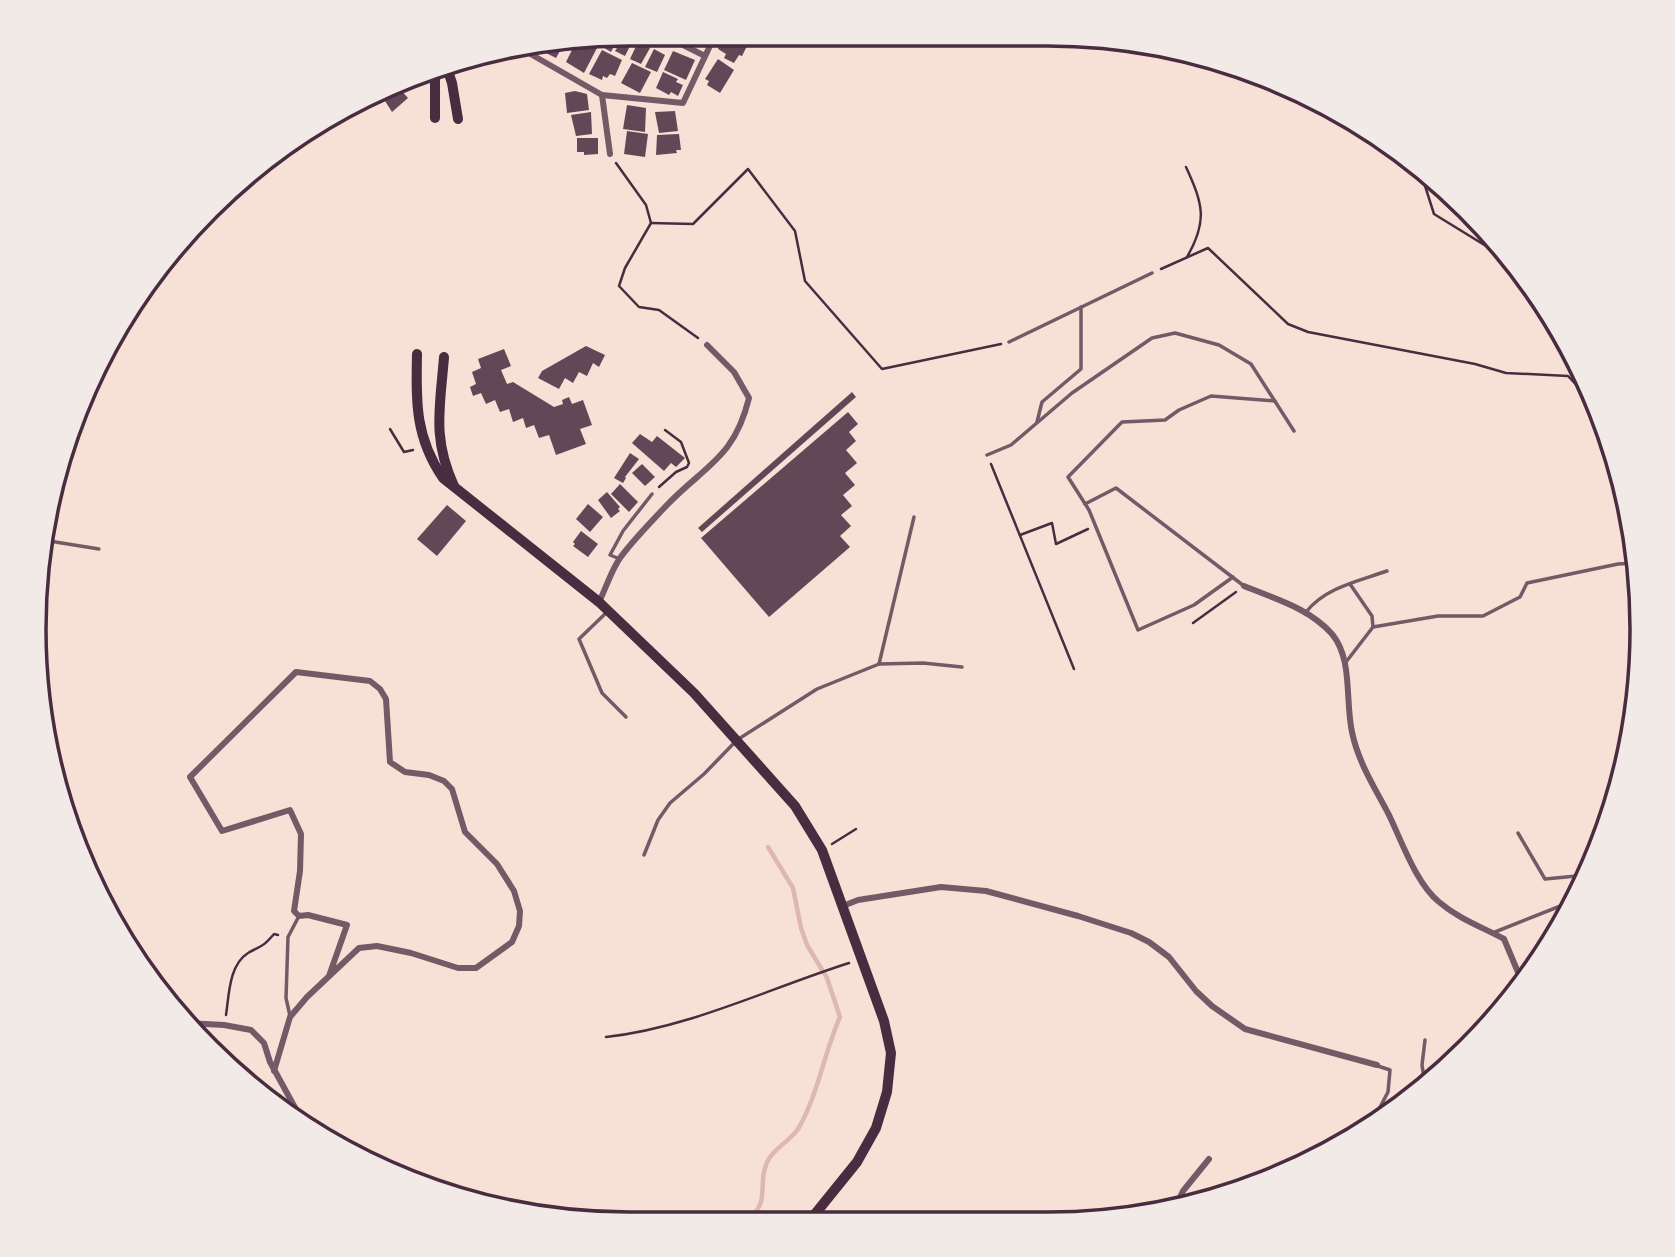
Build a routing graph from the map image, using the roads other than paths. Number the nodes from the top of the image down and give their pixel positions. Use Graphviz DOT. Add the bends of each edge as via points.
graph roads {
  1 [pos="685,46"];
  2 [pos="710,46"];
  3 [pos="531,54"];
  4 [pos="705,56"];
  5 [pos="449,74"];
  6 [pos="435,78"];
  7 [pos="602,95"];
  8 [pos="435,118"];
  9 [pos="458,119"];
  10 [pos="610,154"];
  11 [pos="1152,273"];
  12 [pos="1081,307"];
  13 [pos="1009,342"];
  14 [pos="707,345"];
  15 [pos="417,354"];
  16 [pos="444,357"];
  17 [pos="1275,401"];
  18 [pos="1037,424"];
  19 [pos="1294,431"];
  20 [pos="987,455"];
  21 [pos="456,489"];
  22 [pos="652,494"];
  23 [pos="1085,504"];
  24 [pos="914,517"];
  25 [pos="52,542"];
  26 [pos="99,550"];
  27 [pos="620,559"];
  28 [pos="1626,564"];
  29 [pos="1387,571"];
  30 [pos="1233,577"];
  31 [pos="1350,584"];
  32 [pos="1244,586"];
  33 [pos="599,602"];
  34 [pos="608,611"];
  35 [pos="1306,612"];
  36 [pos="1373,627"];
  37 [pos="1346,662"];
  38 [pos="879,664"];
  39 [pos="962,667"];
  40 [pos="626,717"];
  41 [pos="737,740"];
  42 [pos="1518,833"];
  43 [pos="644,855"];
  44 [pos="1574,876"];
  45 [pos="843,906"];
  46 [pos="1558,907"];
  47 [pos="299,916"];
  48 [pos="1493,933"];
  49 [pos="1517,971"];
  50 [pos="329,976"];
  51 [pos="290,1017"];
  52 [pos="200,1024"];
  53 [pos="1425,1040"];
  54 [pos="1377,1065"];
  55 [pos="274,1071"];
  56 [pos="1423,1073"];
  57 [pos="293,1104"];
  58 [pos="1381,1105"];
  59 [pos="1209,1160"];
  60 [pos="1180,1196"];
  61 [pos="817,1212"];
  1 -- 4 [label="street"];
  2 -- 4 [label="street"];
  3 -- 7 [label="street"];
  4 -- 7 [label="street" via="683,103"];
  5 -- 9 [label="main road"];
  6 -- 8 [label="main road"];
  7 -- 10 [label="street"];
  11 -- 12 [label="lane"];
  12 -- 13 [label="lane"];
  12 -- 18 [label="lane" via="1081,369 1042,402"];
  14 -- 27 [label="street" via="734,372 749,398 743,421 731,444 668,503"];
  15 -- 21 [label="main road" via="418,421 433,464"];
  16 -- 21 [label="main road" via="440,447"];
  17 -- 18 [label="lane" via="1251,364 1219,345 1175,333 1152,338 1072,393"];
  17 -- 19 [label="lane"];
  17 -- 23 [label="lane" via="1211,396 1166,420 1122,422 1068,477"];
  18 -- 20 [label="lane" via="1011,445"];
  21 -- 33 [label="main road"];
  22 -- 27 [label="lane" via="622,531 610,555"];
  23 -- 30 [label="lane" via="1116,488"];
  23 -- 30 [label="lane" via="1138,630 1194,606"];
  24 -- 38 [label="lane"];
  25 -- 26 [label="lane"];
  27 -- 33 [label="street"];
  28 -- 36 [label="lane" via="1527,583 1520,597 1483,616"];
  29 -- 31 [label="lane"];
  30 -- 32 [label="lane"];
  31 -- 35 [label="lane" via="1332,590"];
  31 -- 36 [label="lane" via="1372,616"];
  32 -- 35 [label="street"];
  33 -- 34 [label="main road"];
  34 -- 40 [label="lane" via="579,639 602,692"];
  34 -- 41 [label="main road"];
  35 -- 37 [label="street" via="1334,637"];
  36 -- 37 [label="lane"];
  37 -- 48 [label="street" via="1355,743 1414,869 1437,901 1471,925"];
  38 -- 39 [label="lane"];
  38 -- 41 [label="lane" via="817,690"];
  41 -- 43 [label="lane" via="670,803"];
  41 -- 45 [label="main road" via="795,806 822,850"];
  42 -- 44 [label="lane" via="1545,879"];
  45 -- 54 [label="street" via="941,887 986,891 1078,916 1149,942 1169,957 1212,1006 1245,1029"];
  45 -- 61 [label="main road" via="891,1053 887,1093 876,1128 858,1162"];
  46 -- 48 [label="lane"];
  47 -- 50 [label="street" via="347,925"];
  47 -- 50 [label="street" via="294,911 301,834 290,810 222,831 190,777 296,672 370,681 386,699 390,762 405,772 444,780 452,789 465,832 497,864 514,891 519,926 512,942 476,968 458,968 377,946 359,948"];
  47 -- 51 [label="lane" via="288,937 286,998"];
  48 -- 49 [label="street" via="1504,939"];
  50 -- 51 [label="street"];
  51 -- 55 [label="street"];
  52 -- 55 [label="street" via="251,1030 264,1043"];
  53 -- 56 [label="lane"];
  54 -- 58 [label="lane" via="1390,1070"];
  55 -- 57 [label="street"];
  59 -- 60 [label="street"];
}
